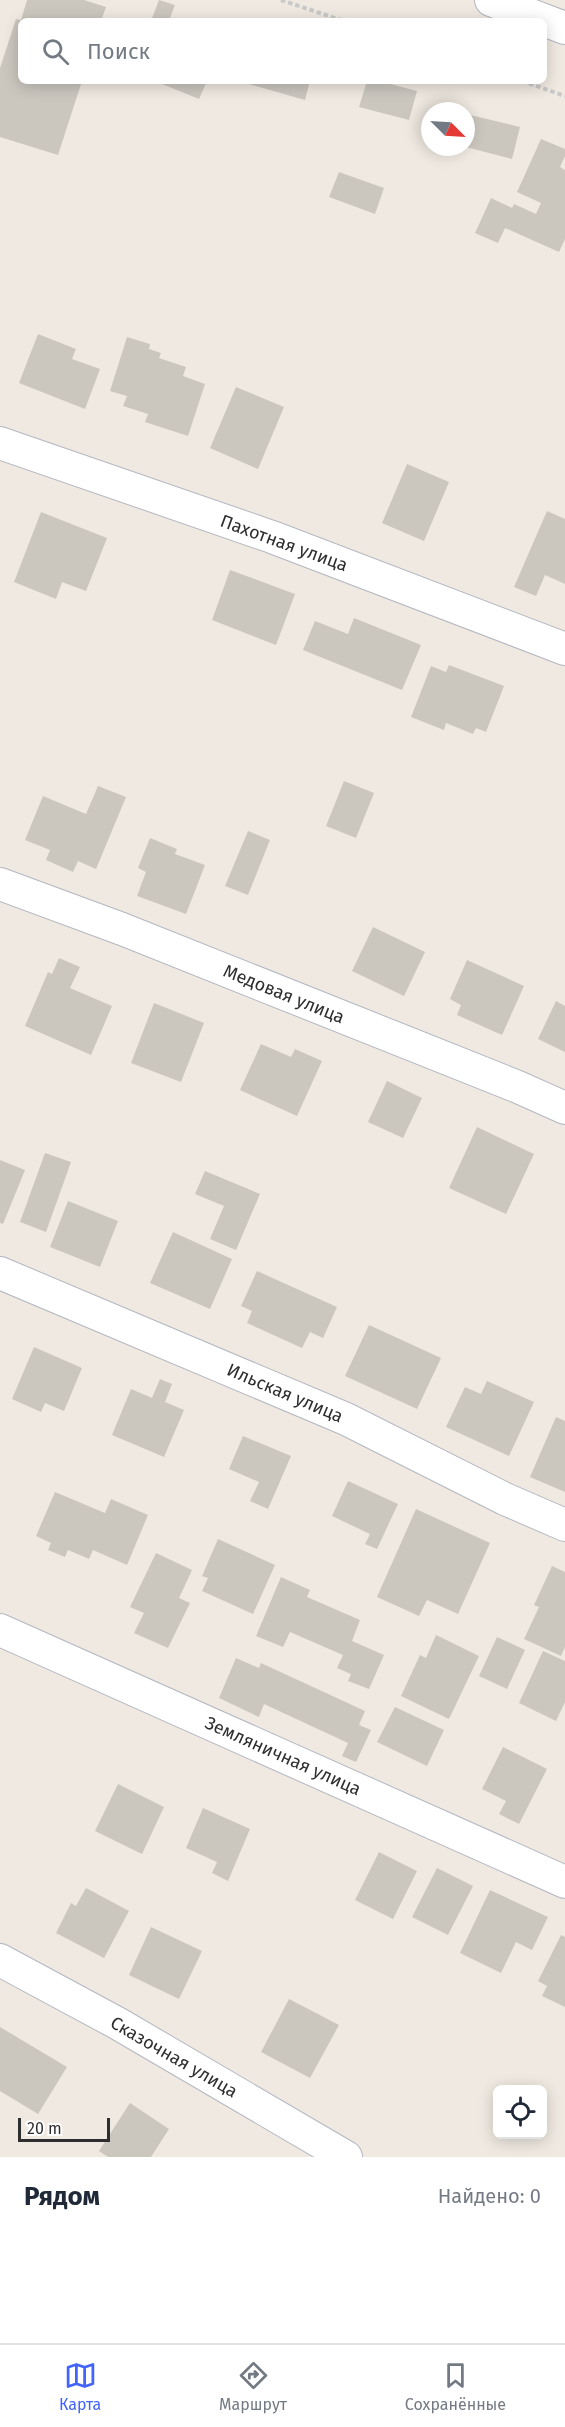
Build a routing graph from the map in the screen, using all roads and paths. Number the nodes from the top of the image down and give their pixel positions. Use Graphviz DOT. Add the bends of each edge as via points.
graph roads {
  1 [pos="281,0"];
  2 [pos="491,0"];
  3 [pos="335,18"];
  4 [pos="539,18"];
  5 [pos="547,21"];
  6 [pos="565,28"];
  7 [pos="531,84"];
  8 [pos="565,96"];
  9 [pos="0,443"];
  10 [pos="565,649"];
  11 [pos="0,884"];
  12 [pos="565,1108"];
  13 [pos="0,1273"];
  14 [pos="565,1525"];
  15 [pos="0,1630"];
  16 [pos="565,1882"];
  17 [pos="0,1960"];
  18 [pos="346,2157"];
  1 -- 3 [label="path"];
  2 -- 4 [label="street"];
  5 -- 6 [label="street"];
  7 -- 8 [label="path"];
  9 -- 10 [label="street, Пахотная улица" via="272,537"];
  11 -- 12 [label="street, Медовая улица" via="518,1086"];
  13 -- 14 [label="street, Ильская улица" via="346,1419"];
  15 -- 16 [label="street, Земляничная улица"];
  17 -- 18 [label="street, Сказочная улица" via="117,2023"];
}
